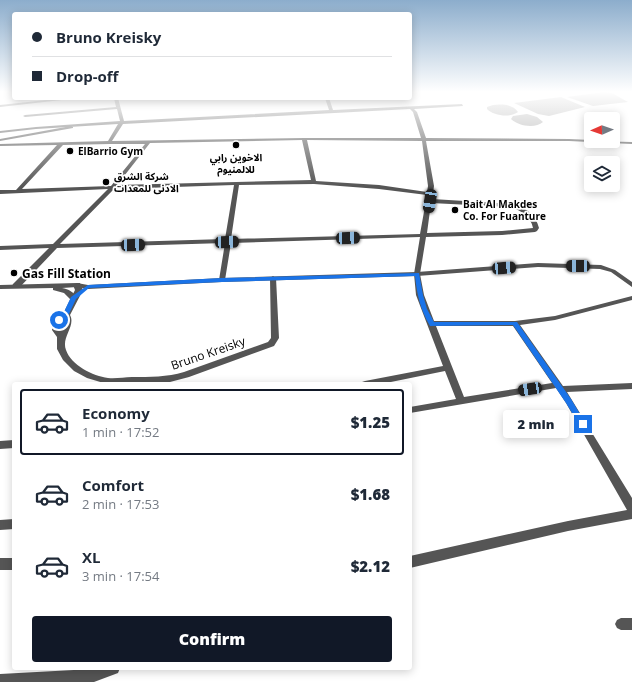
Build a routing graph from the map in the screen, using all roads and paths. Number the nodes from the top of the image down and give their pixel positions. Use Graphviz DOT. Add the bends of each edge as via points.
graph roads {
  1 [pos="122,122"];
  2 [pos="111,123"];
  3 [pos="418,123"];
  4 [pos="71,126"];
  5 [pos="0,132"];
  6 [pos="304,139"];
  7 [pos="0,140"];
  8 [pos="424,140"];
  9 [pos="109,143"];
  10 [pos="148,143"];
  11 [pos="632,143"];
  12 [pos="62,144"];
  13 [pos="0,145"];
  14 [pos="314,182"];
  15 [pos="237,183"];
  16 [pos="112,188"];
  17 [pos="18,191"];
  18 [pos="0,192"];
  19 [pos="431,198"];
  20 [pos="424,235"];
  21 [pos="227,242"];
  22 [pos="55,247"];
  23 [pos="0,248"];
  24 [pos="417,274"];
  25 [pos="273,278"];
  26 [pos="222,280"];
  27 [pos="632,284"];
  28 [pos="16,286"];
  29 [pos="0,287"];
  30 [pos="51,287"];
  31 [pos="88,287"];
  32 [pos="78,288"];
  33 [pos="72,296"];
  34 [pos="632,298"];
  35 [pos="66,315"];
  36 [pos="515,323"];
  37 [pos="432,324"];
  38 [pos="60,338"];
  39 [pos="448,368"];
  40 [pos="375,382"];
  41 [pos="632,386"];
  42 [pos="558,387"];
  43 [pos="461,400"];
  44 [pos="412,410"];
  45 [pos="12,444"];
  46 [pos="0,445"];
  47 [pos="632,508"];
  48 [pos="632,514"];
  49 [pos="12,524"];
  50 [pos="0,526"];
  51 [pos="412,562"];
  52 [pos="0,564"];
  53 [pos="12,564"];
  54 [pos="108,670"];
  55 [pos="0,681"];
  1 -- 9 [label="street"];
  2 -- 4 [label="street"];
  3 -- 8 [label="street"];
  4 -- 5 [label="street"];
  4 -- 7 [label="street"];
  6 -- 8 [label="street"];
  6 -- 10 [label="street"];
  6 -- 14 [label="street"];
  8 -- 11 [label="street" via="569,140"];
  8 -- 19 [label="street"];
  9 -- 10 [label="street"];
  9 -- 12 [label="street"];
  10 -- 16 [label="street"];
  12 -- 13 [label="street"];
  12 -- 17 [label="street"];
  14 -- 15 [label="street"];
  14 -- 19 [label="street" via="379,187"];
  15 -- 16 [label="street"];
  15 -- 21 [label="street"];
  16 -- 17 [label="street"];
  16 -- 22 [label="street"];
  17 -- 18 [label="street"];
  19 -- 20 [label="street"];
  19 -- 20 [label="street" via="512,204 526,212 536,224 536,228 502,233"];
  20 -- 21 [label="street"];
  20 -- 24 [label="street"];
  21 -- 22 [label="street"];
  21 -- 26 [label="street"];
  22 -- 23 [label="street"];
  22 -- 28 [label="street"];
  24 -- 25 [label="street"];
  24 -- 27 [label="street" via="538,265 592,266 613,271"];
  24 -- 37 [label="street" via="424,309"];
  25 -- 26 [label="street"];
  25 -- 38 [label="street, Bruno Kreisky" via="275,338 271,344 186,375 170,379 107,381 77,369 66,358"];
  26 -- 31 [label="street"];
  28 -- 29 [label="street"];
  28 -- 30 [label="street"];
  30 -- 32 [label="street"];
  30 -- 33 [label="street"];
  31 -- 32 [label="street"];
  31 -- 33 [label="street"];
  32 -- 33 [label="street"];
  33 -- 35 [label="street"];
  34 -- 36 [label="street" via="555,318"];
  35 -- 38 [label="street" via="67,325"];
  35 -- 38 [label="street, Bruno Kreisky" via="54,326"];
  36 -- 37 [label="street"];
  36 -- 42 [label="street"];
  37 -- 39 [label="street"];
  39 -- 40 [label="street"];
  39 -- 43 [label="street"];
  41 -- 42 [label="street"];
  42 -- 43 [label="street"];
  42 -- 47 [label="street" via="569,401"];
  43 -- 44 [label="street"];
  45 -- 46 [label="street"];
  48 -- 51 [label="street"];
  49 -- 50 [label="street"];
  52 -- 53 [label="street"];
  54 -- 55 [label="street" via="92,676"];
}
